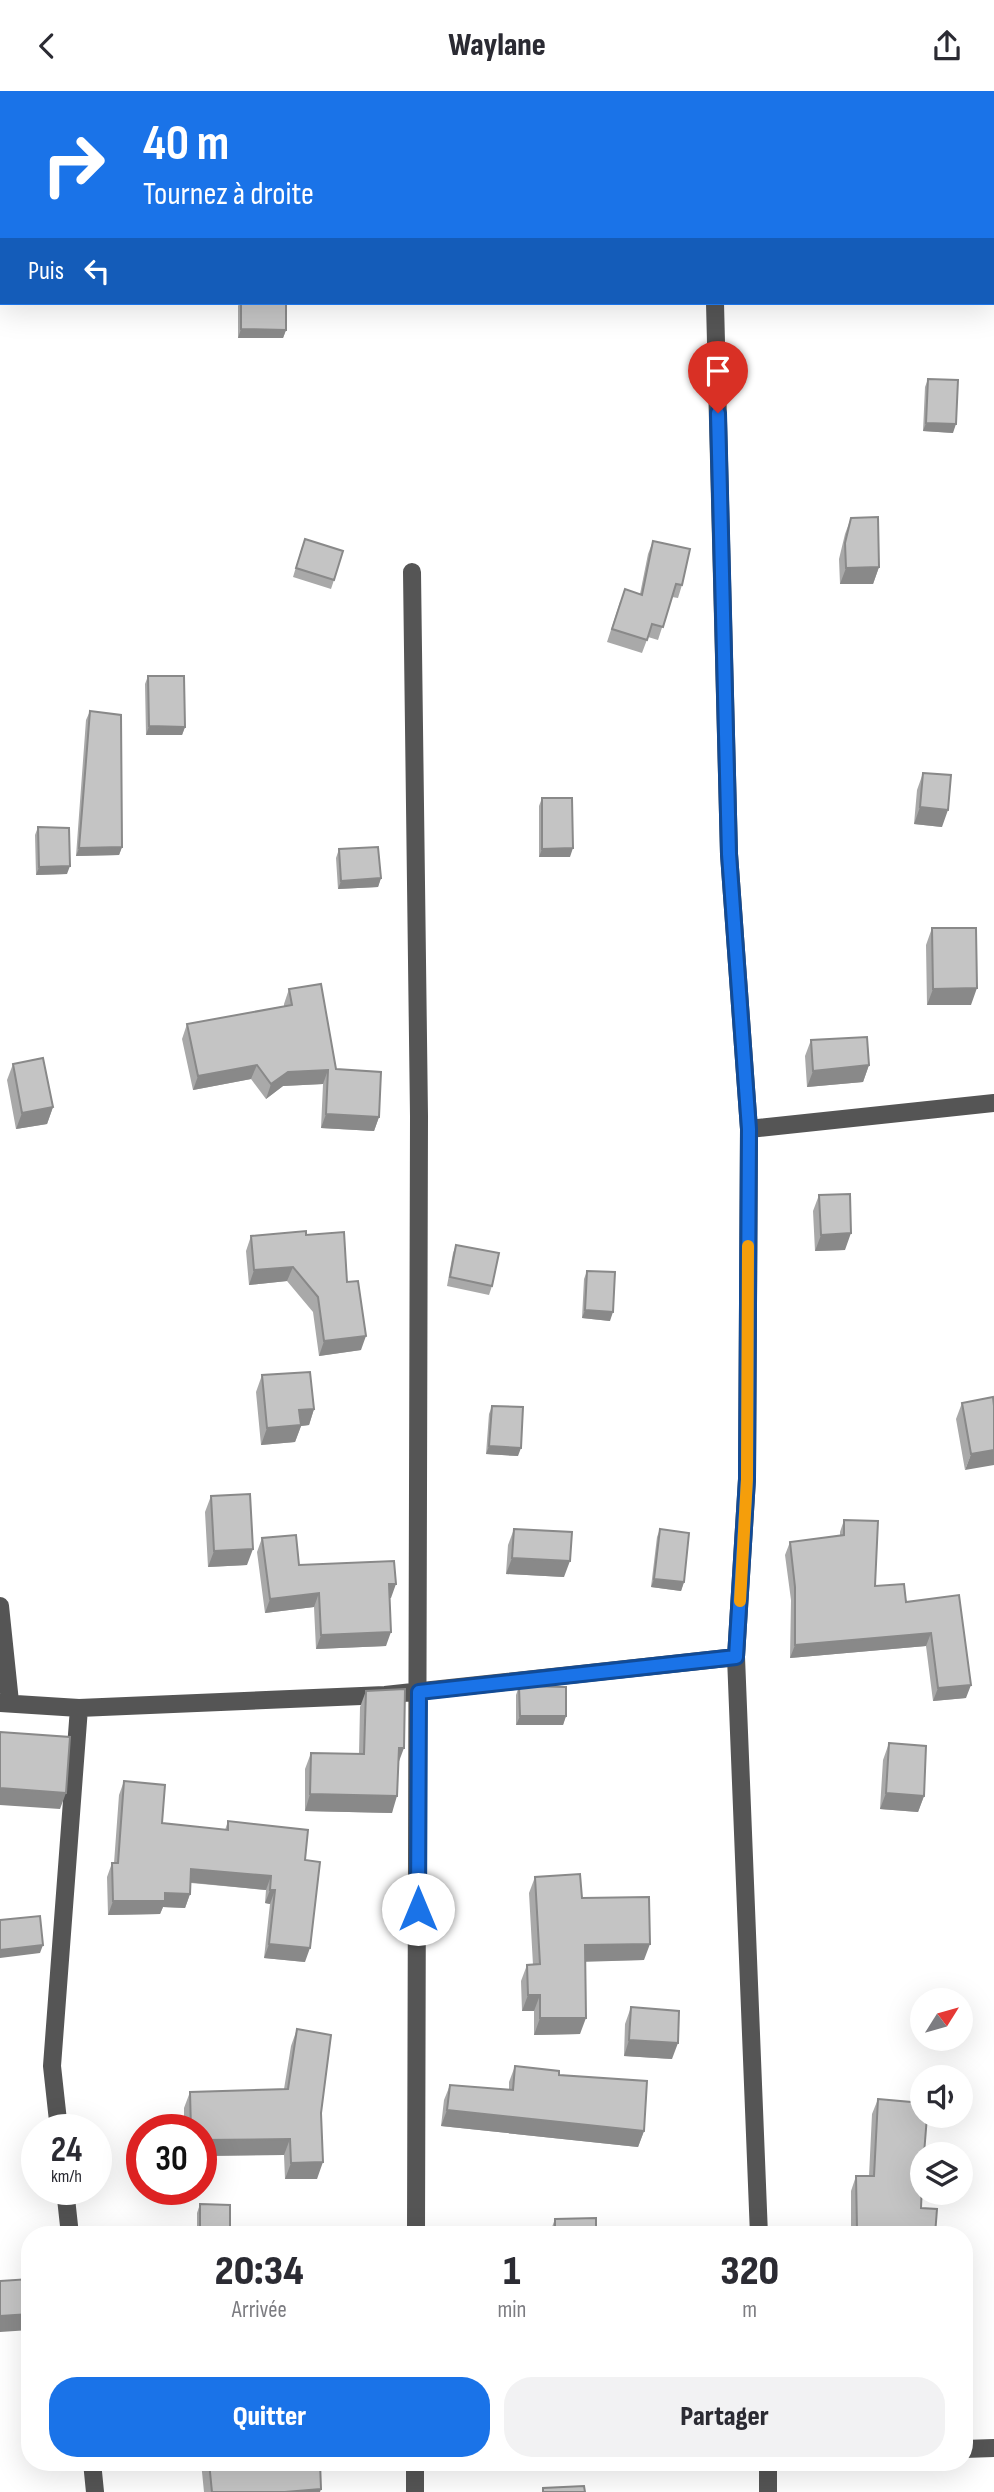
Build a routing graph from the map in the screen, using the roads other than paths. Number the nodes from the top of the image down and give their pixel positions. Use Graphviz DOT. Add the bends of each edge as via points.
graph roads {
  1 [pos="715,305"];
  2 [pos="412,572"];
  3 [pos="994,1103"];
  4 [pos="749,1129"];
  5 [pos="0,1607"];
  6 [pos="736,1657"];
  7 [pos="419,1692"];
  8 [pos="5,1702"];
  9 [pos="79,1708"];
  10 [pos="57,2114"];
  11 [pos="67,2205"];
  12 [pos="69,2226"];
  13 [pos="416,2226"];
  14 [pos="759,2226"];
  15 [pos="994,2448"];
  16 [pos="973,2449"];
  17 [pos="93,2471"];
  18 [pos="415,2471"];
  19 [pos="768,2471"];
  20 [pos="95,2492"];
  21 [pos="415,2492"];
  22 [pos="768,2492"];
  1 -- 4 [label="street" via="729,854"];
  2 -- 7 [label="street" via="419,1116"];
  3 -- 4 [label="street"];
  4 -- 6 [label="street" via="747,1479"];
  5 -- 8 [label="street"];
  6 -- 7 [label="street"];
  6 -- 14 [label="street"];
  7 -- 9 [label="street"];
  7 -- 13 [label="street"];
  8 -- 9 [label="street"];
  9 -- 10 [label="street" via="52,2066"];
  11 -- 12 [label="street"];
  15 -- 16 [label="street"];
  17 -- 20 [label="street"];
  18 -- 21 [label="street"];
  19 -- 22 [label="street"];
}
